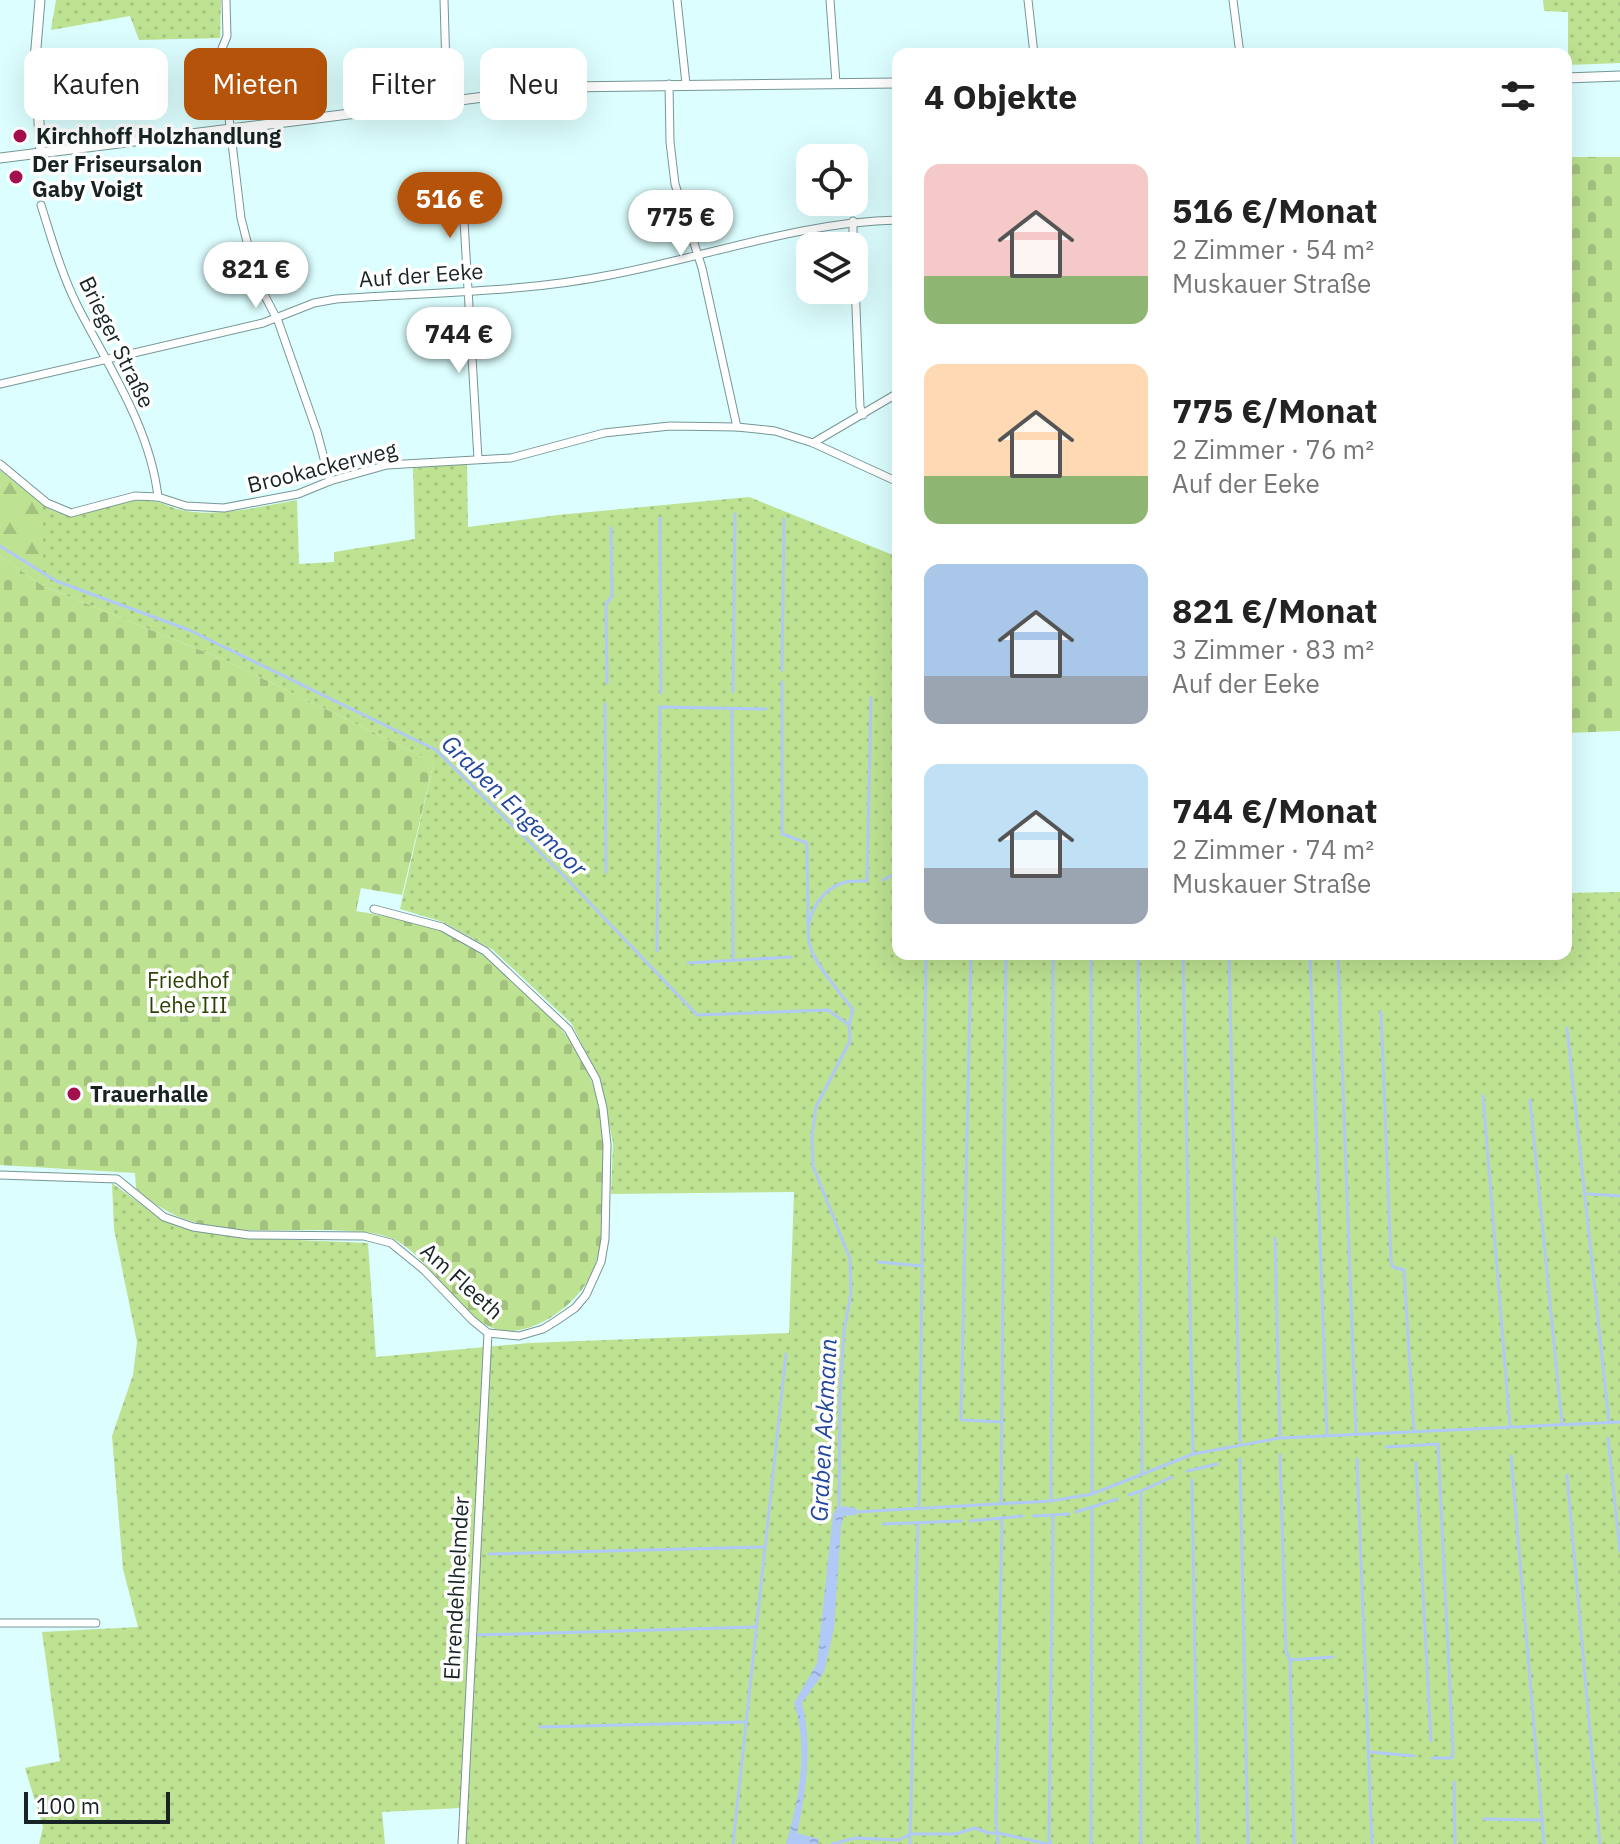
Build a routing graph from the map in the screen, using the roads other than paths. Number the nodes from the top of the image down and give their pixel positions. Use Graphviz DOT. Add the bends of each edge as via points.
graph roads {
  1 [pos="40,0"];
  2 [pos="226,0"];
  3 [pos="444,0"];
  4 [pos="677,0"];
  5 [pos="830,0"];
  6 [pos="1028,0"];
  7 [pos="1233,0"];
  8 [pos="445,48"];
  9 [pos="1033,48"];
  10 [pos="1239,48"];
  11 [pos="1620,76"];
  12 [pos="1572,78"];
  13 [pos="836,83"];
  14 [pos="892,83"];
  15 [pos="669,84"];
  16 [pos="686,84"];
  17 [pos="464,100"];
  18 [pos="343,115"];
  19 [pos="229,129"];
  20 [pos="41,154"];
  21 [pos="0,158"];
  22 [pos="462,187"];
  23 [pos="41,205"];
  24 [pos="892,220"];
  25 [pos="853,221"];
  26 [pos="853,232"];
  27 [pos="696,256"];
  28 [pos="470,289"];
  29 [pos="856,304"];
  30 [pos="276,316"];
  31 [pos="108,360"];
  32 [pos="0,384"];
  33 [pos="892,397"];
  34 [pos="863,415"];
  35 [pos="737,427"];
  36 [pos="813,443"];
  37 [pos="478,459"];
  38 [pos="0,464"];
  39 [pos="892,479"];
  40 [pos="330,481"];
  41 [pos="158,497"];
  42 [pos="374,909"];
  43 [pos="0,1175"];
  44 [pos="488,1333"];
  45 [pos="0,1623"];
  46 [pos="96,1623"];
  47 [pos="462,1844"];
  1 -- 20 [label="street" via="35,60"];
  2 -- 19 [label="street" via="227,36 221,51"];
  3 -- 8 [label="street"];
  4 -- 16 [label="street"];
  5 -- 13 [label="street"];
  6 -- 9 [label="street"];
  7 -- 10 [label="street"];
  11 -- 12 [label="street"];
  13 -- 14 [label="street"];
  13 -- 16 [label="street"];
  15 -- 16 [label="street"];
  15 -- 17 [label="street" via="563,87"];
  15 -- 27 [label="street" via="675,184"];
  18 -- 19 [label="street"];
  19 -- 20 [label="street"];
  19 -- 30 [label="street" via="241,218 257,281"];
  20 -- 21 [label="street"];
  22 -- 28 [label="street"];
  23 -- 31 [label="street, Brieger Straße" via="61,268"];
  24 -- 25 [label="street, Auf der Eeke"];
  25 -- 26 [label="street"];
  25 -- 27 [label="street, Auf der Eeke"];
  27 -- 28 [label="street, Auf der Eeke" via="608,276"];
  27 -- 35 [label="street"];
  28 -- 30 [label="street, Auf der Eeke" via="336,299"];
  28 -- 37 [label="street"];
  29 -- 34 [label="street"];
  30 -- 31 [label="street, Auf der Eeke"];
  30 -- 40 [label="street"];
  31 -- 32 [label="street, Auf der Eeke"];
  31 -- 41 [label="street, Brieger Straße" via="136,418 156,474"];
  33 -- 34 [label="street"];
  34 -- 36 [label="street"];
  35 -- 36 [label="street, Brookackerweg"];
  35 -- 37 [label="street, Brookackerweg" via="670,426 604,433 511,458"];
  36 -- 39 [label="street, Brookackerweg"];
  37 -- 40 [label="street, Brookackerweg" via="387,465"];
  38 -- 41 [label="street, Brookackerweg" via="47,503 71,513 135,496"];
  40 -- 41 [label="street, Brookackerweg" via="294,495 224,508 186,506"];
  42 -- 44 [label="street, Am Fleeth" via="442,927 485,951 568,1029 596,1079 607,1145 607,1192 605,1239 592,1284 575,1308 543,1329 519,1336"];
  43 -- 44 [label="street, Am Fleeth" via="117,1179 164,1217 193,1227 249,1235 364,1236 391,1243"];
  44 -- 47 [label="street, Ehrendehlhelmder"];
  45 -- 46 [label="street"];
}
